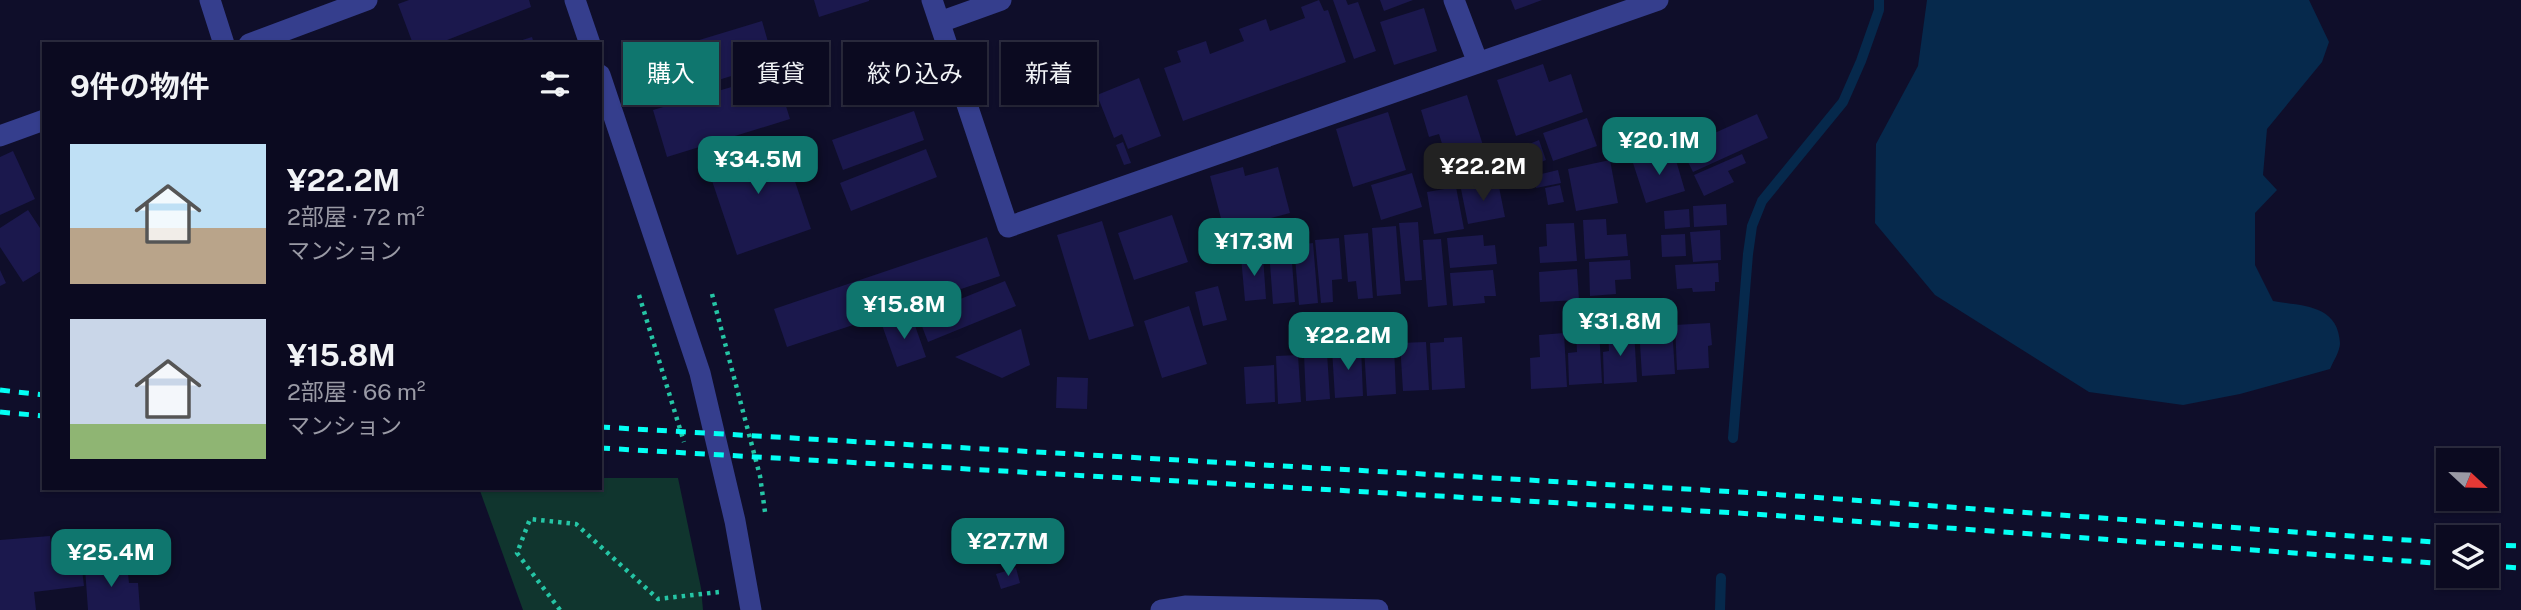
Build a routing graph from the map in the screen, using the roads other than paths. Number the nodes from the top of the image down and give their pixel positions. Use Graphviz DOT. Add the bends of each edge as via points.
graph roads {
  1 [pos="210,0"];
  2 [pos="367,0"];
  3 [pos="575,0"];
  4 [pos="932,0"];
  5 [pos="1001,0"];
  6 [pos="1454,0"];
  7 [pos="1658,0"];
  8 [pos="940,22"];
  9 [pos="223,42"];
  10 [pos="254,42"];
  11 [pos="589,42"];
  12 [pos="1478,63"];
  13 [pos="602,81"];
  14 [pos="42,121"];
  15 [pos="0,136"];
  16 [pos="751,610"];
  17 [pos="1161,610"];
  18 [pos="1378,610"];
  1 -- 9 [label="street"];
  2 -- 10 [label="street"];
  3 -- 11 [label="street"];
  4 -- 8 [label="street"];
  5 -- 8 [label="street"];
  6 -- 12 [label="street"];
  7 -- 12 [label="street"];
  8 -- 12 [label="street" via="1007,228"];
  13 -- 16 [label="street" via="701,373"];
  14 -- 15 [label="street"];
  17 -- 18 [label="street" via="1185,606"];
}
